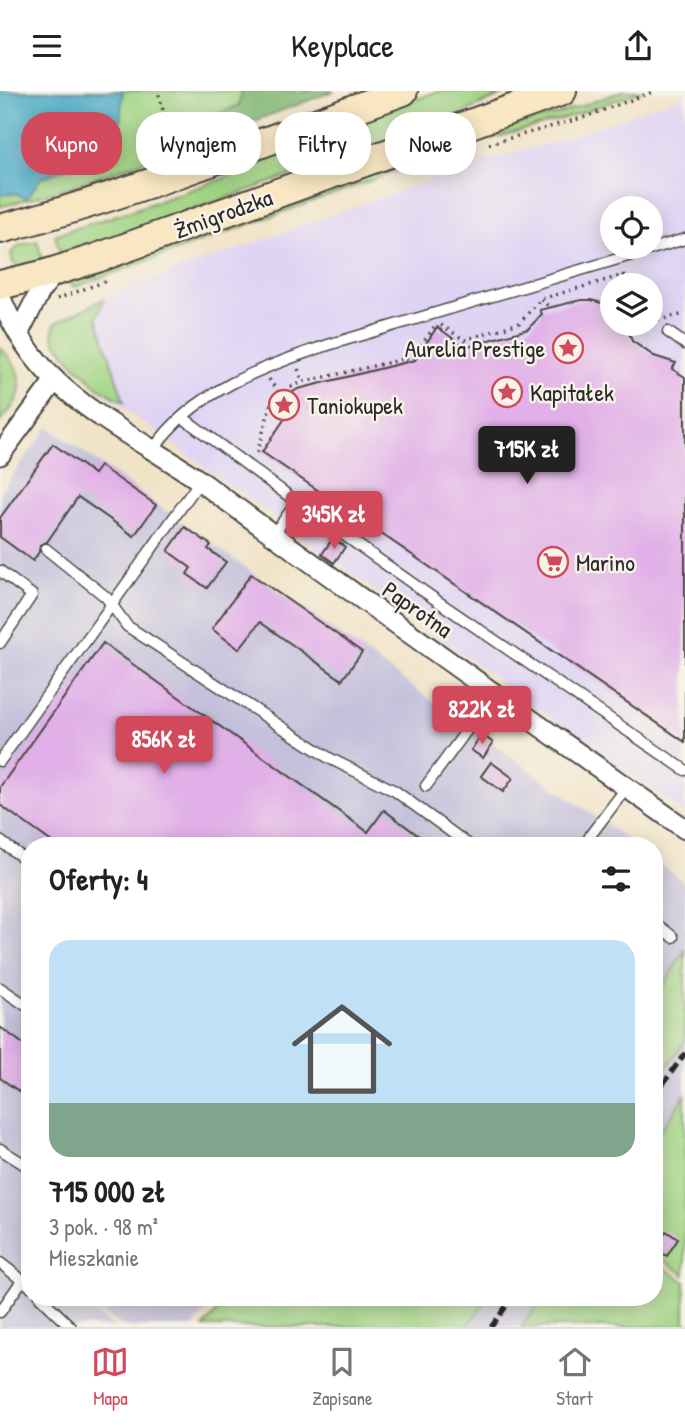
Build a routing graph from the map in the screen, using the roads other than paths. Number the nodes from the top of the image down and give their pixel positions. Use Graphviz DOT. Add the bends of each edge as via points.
graph roads {
  1 [pos="403,91"];
  2 [pos="562,91"];
  3 [pos="0,229"];
  4 [pos="685,239"];
  5 [pos="58,269"];
  6 [pos="0,285"];
  7 [pos="0,296"];
  8 [pos="19,332"];
  9 [pos="668,332"];
  10 [pos="685,344"];
  11 [pos="55,380"];
  12 [pos="182,417"];
  13 [pos="153,450"];
  14 [pos="0,455"];
  15 [pos="200,481"];
  16 [pos="297,502"];
  17 [pos="273,535"];
  18 [pos="46,549"];
  19 [pos="0,571"];
  20 [pos="112,605"];
  21 [pos="0,643"];
  22 [pos="494,693"];
  23 [pos="0,761"];
  24 [pos="685,771"];
  25 [pos="426,786"];
  26 [pos="627,787"];
  27 [pos="685,827"];
  28 [pos="458,837"];
  29 [pos="590,837"];
  30 [pos="0,841"];
  31 [pos="21,856"];
  32 [pos="663,929"];
  33 [pos="673,937"];
  34 [pos="0,988"];
  35 [pos="21,1002"];
  36 [pos="0,1149"];
  37 [pos="21,1162"];
  38 [pos="0,1263"];
  39 [pos="21,1279"];
  40 [pos="21,1289"];
  41 [pos="49,1306"];
  42 [pos="0,1312"];
  43 [pos="71,1327"];
  1 -- 3 [label="main road" via="122,192"];
  2 -- 5 [label="main road, Żmigrodzka"];
  4 -- 12 [label="lane" via="292,357 219,390"];
  5 -- 6 [label="main road, Żmigrodzka"];
  5 -- 8 [label="street" via="42,288"];
  7 -- 8 [label="street, Paprotna"];
  8 -- 11 [label="street, Paprotna"];
  9 -- 10 [label="lane"];
  11 -- 13 [label="street, Paprotna" via="95,413"];
  11 -- 14 [label="street"];
  12 -- 13 [label="lane"];
  12 -- 16 [label="lane"];
  13 -- 15 [label="street, Paprotna"];
  15 -- 17 [label="street, Paprotna"];
  15 -- 20 [label="lane"];
  16 -- 17 [label="lane"];
  16 -- 24 [label="lane"];
  17 -- 22 [label="street, Paprotna"];
  18 -- 20 [label="lane"];
  19 -- 21 [label="lane" via="32,595"];
  20 -- 23 [label="lane"];
  20 -- 28 [label="lane" via="127,626 329,758 395,791"];
  22 -- 25 [label="lane"];
  22 -- 26 [label="street, Paprotna"];
  26 -- 27 [label="street, Paprotna"];
  26 -- 29 [label="lane"];
  30 -- 31 [label="lane"];
  32 -- 33 [label="lane"];
  34 -- 35 [label="lane"];
  36 -- 37 [label="lane"];
  38 -- 39 [label="lane"];
  40 -- 42 [label="lane"];
  41 -- 43 [label="lane"];
}
